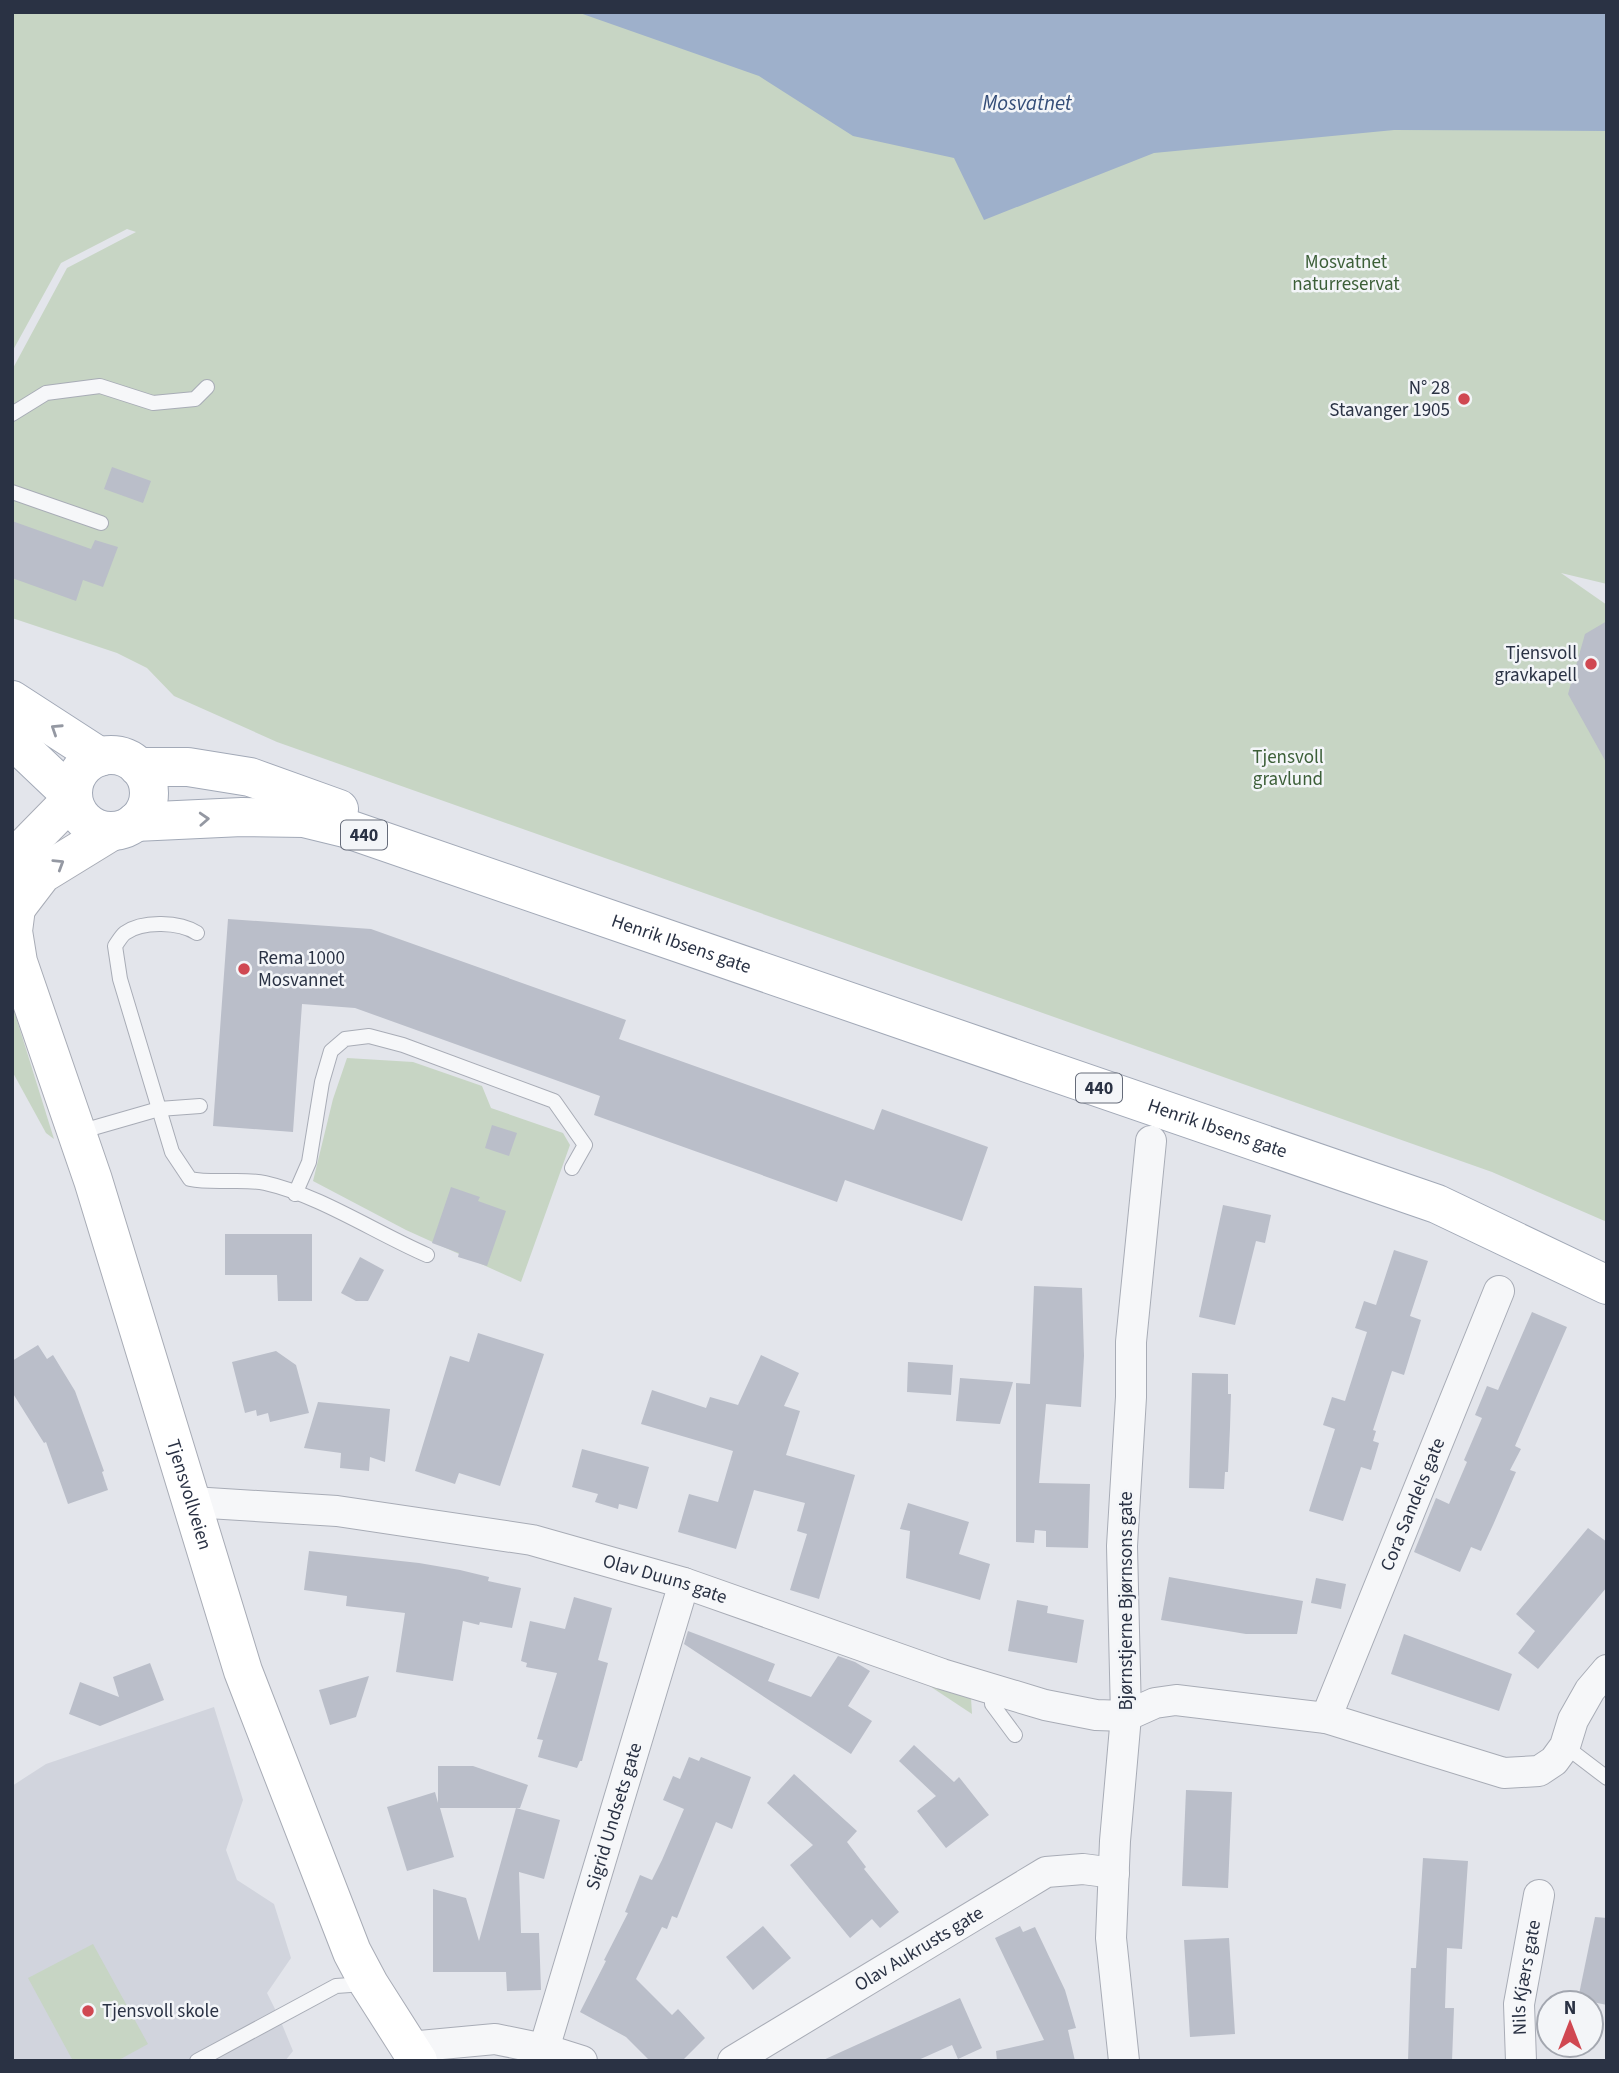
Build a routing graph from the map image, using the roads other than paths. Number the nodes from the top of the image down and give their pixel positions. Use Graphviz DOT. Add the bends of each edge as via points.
graph roads {
  1 [pos="207,387"];
  2 [pos="12,414"];
  3 [pos="12,492"];
  4 [pos="101,523"];
  5 [pos="12,700"];
  6 [pos="12,739"];
  7 [pos="100,757"];
  8 [pos="138,768"];
  9 [pos="73,797"];
  10 [pos="124,827"];
  11 [pos="14,908"];
  12 [pos="583,910"];
  13 [pos="197,933"];
  14 [pos="200,1106"];
  15 [pos="159,1109"];
  16 [pos="76,1132"];
  17 [pos="1151,1141"];
  18 [pos="572,1168"];
  19 [pos="295,1194"];
  20 [pos="428,1255"];
  21 [pos="1607,1285"];
  22 [pos="1499,1291"];
  23 [pos="192,1502"];
  24 [pos="684,1583"];
  25 [pos="1607,1670"];
  26 [pos="992,1689"];
  27 [pos="1126,1716"];
  28 [pos="1326,1718"];
  29 [pos="1015,1734"];
  30 [pos="1564,1746"];
  31 [pos="1607,1778"];
  32 [pos="1114,1873"];
  33 [pos="1539,1895"];
  34 [pos="369,1984"];
  35 [pos="544,2049"];
  36 [pos="414,2054"];
  37 [pos="197,2061"];
  38 [pos="582,2061"];
  39 [pos="733,2061"];
  40 [pos="1124,2061"];
  41 [pos="1521,2061"];
  1 -- 2 [label="lane" via="195,399 153,403 100,386 46,393"];
  3 -- 4 [label="lane"];
  7 -- 5 [label="main road, 440, one-way"];
  6 -- 9 [label="main road, 440"];
  7 -- 8 [label="main road, 440" via="120,757"];
  7 -- 9 [label="main road" via="79,772"];
  8 -- 10 [label="main road" via="148,801 143,813"];
  8 -- 12 [label="main road, Henrik Ibsens gate / 440" via="188,768 250,777 354,814"];
  9 -- 10 [label="main road, 440" via="90,825"];
  9 -- 11 [label="main road, Tjensvollveien" via="21,851 12,880"];
  11 -- 10 [label="main road, one-way" via="42,874"];
  10 -- 12 [label="main road, Henrik Ibsens gate / 440, one-way" via="242,817 304,818"];
  11 -- 16 [label="main road, Tjensvollveien" via="18,962"];
  12 -- 21 [label="main road, Henrik Ibsens gate / 440" via="1437,1204"];
  13 -- 15 [label="lane" via="152,924 123,934 115,946 120,979"];
  14 -- 15 [label="lane"];
  15 -- 16 [label="lane"];
  15 -- 19 [label="lane" via="172,1152 190,1180 264,1182"];
  16 -- 23 [label="main road, Tjensvollveien"];
  17 -- 27 [label="street, Bjørnstjerne Bjørnsons gate" via="1131,1342 1122,1546"];
  18 -- 19 [label="lane" via="585,1145 554,1101 369,1036 345,1039 331,1051 309,1162"];
  19 -- 20 [label="lane"];
  22 -- 28 [label="street, Cora Sandels gate"];
  23 -- 24 [label="street, Olav Duuns gate" via="337,1511 532,1540"];
  23 -- 34 [label="main road, Tjensvollveien" via="243,1671 325,1885"];
  24 -- 26 [label="street, Olav Duuns gate"];
  24 -- 35 [label="street, Sigrid Undsets gate"];
  25 -- 30 [label="street" via="1590,1689"];
  26 -- 27 [label="street, Olav Duuns gate" via="1045,1705"];
  26 -- 29 [label="lane" via="992,1704"];
  27 -- 28 [label="street" via="1155,1703 1176,1700"];
  27 -- 32 [label="street, Bjørnstjerne Bjørnsons gate"];
  28 -- 30 [label="street" via="1504,1773 1539,1771"];
  30 -- 31 [label="lane"];
  32 -- 39 [label="street, Olav Aukrusts gate" via="1046,1872"];
  32 -- 40 [label="street, Bjørnstjerne Bjørnsons gate" via="1111,1938"];
  33 -- 41 [label="street, Nils Kjærs gate" via="1519,2004"];
  34 -- 36 [label="main road, Tjensvollveien"];
  34 -- 37 [label="lane" via="336,1986"];
  35 -- 36 [label="street" via="495,2039"];
  35 -- 38 [label="street"];
}
